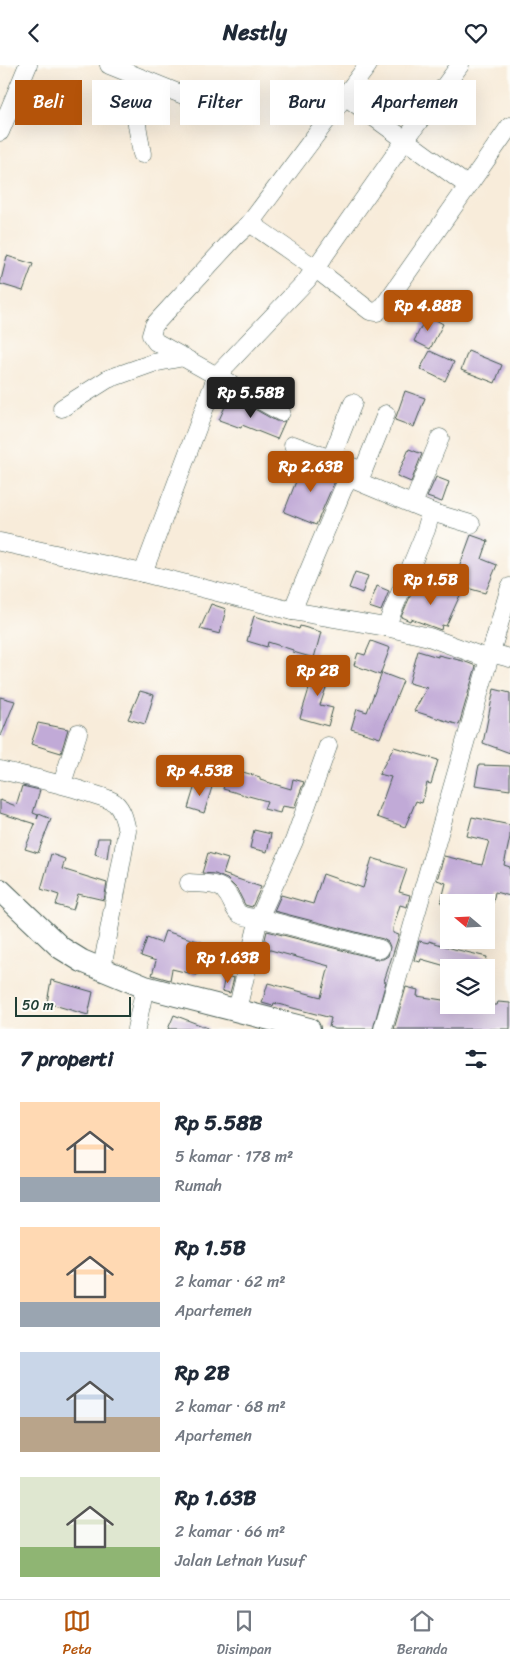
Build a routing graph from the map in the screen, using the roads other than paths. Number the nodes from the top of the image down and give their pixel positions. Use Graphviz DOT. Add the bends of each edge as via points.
graph roads {
  1 [pos="28,65"];
  2 [pos="109,65"];
  3 [pos="368,65"];
  4 [pos="460,65"];
  5 [pos="144,79"];
  6 [pos="180,94"];
  7 [pos="345,96"];
  8 [pos="510,126"];
  9 [pos="0,132"];
  10 [pos="406,139"];
  11 [pos="142,154"];
  12 [pos="468,186"];
  13 [pos="250,223"];
  14 [pos="316,269"];
  15 [pos="184,357"];
  16 [pos="217,375"];
  17 [pos="353,403"];
  18 [pos="62,408"];
  19 [pos="281,412"];
  20 [pos="386,413"];
  21 [pos="440,438"];
  22 [pos="293,445"];
  23 [pos="331,459"];
  24 [pos="361,476"];
  25 [pos="413,504"];
  26 [pos="431,512"];
  27 [pos="471,524"];
  28 [pos="0,542"];
  29 [pos="143,573"];
  30 [pos="510,587"];
  31 [pos="292,611"];
  32 [pos="386,627"];
  33 [pos="490,656"];
  34 [pos="510,658"];
  35 [pos="78,733"];
  36 [pos="328,746"];
  37 [pos="0,770"];
  38 [pos="62,785"];
  39 [pos="189,883"];
  40 [pos="0,890"];
  41 [pos="259,918"];
  42 [pos="380,949"];
  43 [pos="102,969"];
  44 [pos="145,987"];
  45 [pos="237,1010"];
  46 [pos="136,1029"];
  47 [pos="309,1029"];
  48 [pos="383,1029"];
  1 -- 9 [label="street"];
  2 -- 5 [label="street"];
  3 -- 7 [label="street"];
  4 -- 10 [label="street"];
  5 -- 6 [label="street"];
  5 -- 11 [label="street" via="136,119"];
  7 -- 10 [label="street"];
  7 -- 13 [label="street"];
  8 -- 12 [label="street"];
  10 -- 12 [label="street"];
  10 -- 14 [label="street"];
  12 -- 14 [label="street" via="377,312 370,311"];
  13 -- 14 [label="street"];
  13 -- 15 [label="street" via="151,331 156,342"];
  14 -- 16 [label="street"];
  15 -- 16 [label="street"];
  15 -- 18 [label="street" via="153,363 108,379"];
  16 -- 19 [label="street"];
  16 -- 29 [label="street"];
  17 -- 23 [label="street"];
  20 -- 24 [label="street"];
  21 -- 25 [label="street"];
  22 -- 23 [label="street"];
  23 -- 24 [label="street"];
  24 -- 25 [label="street"];
  24 -- 31 [label="street" via="345,486"];
  25 -- 26 [label="street"];
  26 -- 27 [label="street"];
  26 -- 32 [label="street"];
  28 -- 29 [label="street"];
  29 -- 31 [label="street"];
  30 -- 33 [label="street"];
  31 -- 32 [label="street"];
  32 -- 33 [label="street"];
  33 -- 34 [label="street"];
  33 -- 48 [label="street"];
  35 -- 38 [label="street"];
  36 -- 41 [label="street" via="294,841"];
  37 -- 38 [label="street"];
  38 -- 43 [label="street" via="115,803 127,831"];
  39 -- 41 [label="street" via="219,887 225,891 235,911"];
  40 -- 43 [label="street" via="61,947"];
  41 -- 42 [label="street"];
  41 -- 45 [label="street"];
  43 -- 44 [label="street"];
  44 -- 45 [label="street"];
  44 -- 46 [label="street"];
  45 -- 47 [label="street"];
}
